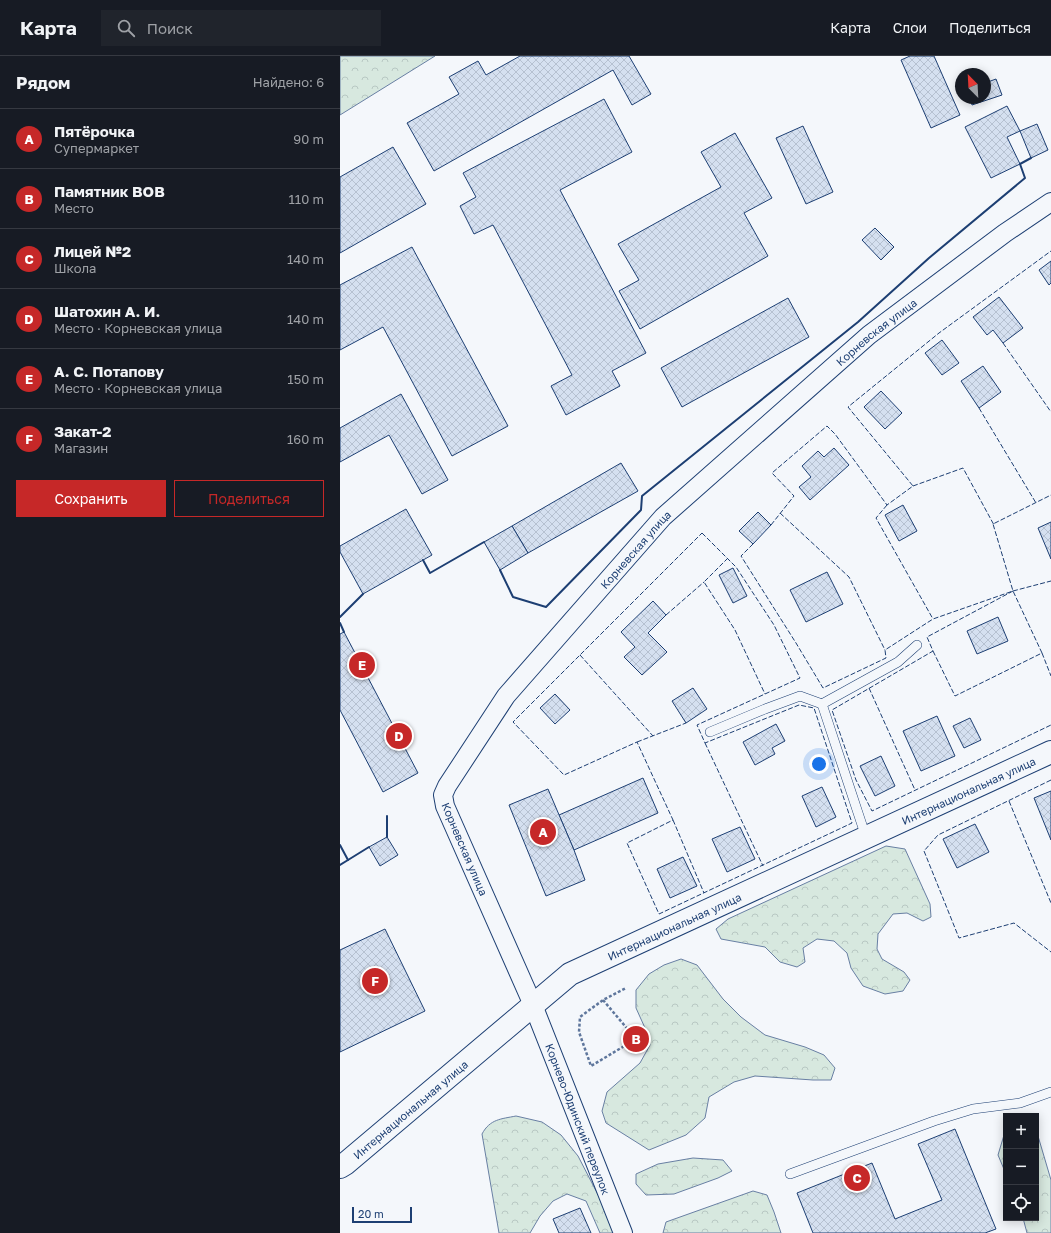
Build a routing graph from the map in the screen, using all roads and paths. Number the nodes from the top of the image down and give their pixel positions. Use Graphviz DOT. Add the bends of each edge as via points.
graph roads {
  1 [pos="1051,202"];
  2 [pos="917,645"];
  3 [pos="822,704"];
  4 [pos="710,732"];
  5 [pos="1051,752"];
  6 [pos="866,837"];
  7 [pos="626,988"];
  8 [pos="603,1000"];
  9 [pos="533,1005"];
  10 [pos="1051,1092"];
  11 [pos="340,1167"];
  12 [pos="790,1174"];
  13 [pos="622,1233"];
  1 -- 9 [label="street, Корневская улица" via="1004,233 869,335 663,517 506,696 446,786 445,806"];
  2 -- 3 [label="lane" via="898,662"];
  3 -- 4 [label="lane" via="800,696"];
  3 -- 6 [label="lane"];
  5 -- 6 [label="street, Интернациональная улица"];
  6 -- 9 [label="street, Интернациональная улица" via="570,974"];
  7 -- 8 [label="path"];
  8 -- 8 [label="path" via="580,1017 579,1032 591,1066 636,1039"];
  9 -- 11 [label="street, Интернациональная улица"];
  9 -- 13 [label="street, Корнево-Юдинский переулок"];
  10 -- 12 [label="lane" via="1020,1103 973,1109 934,1121"];
}
